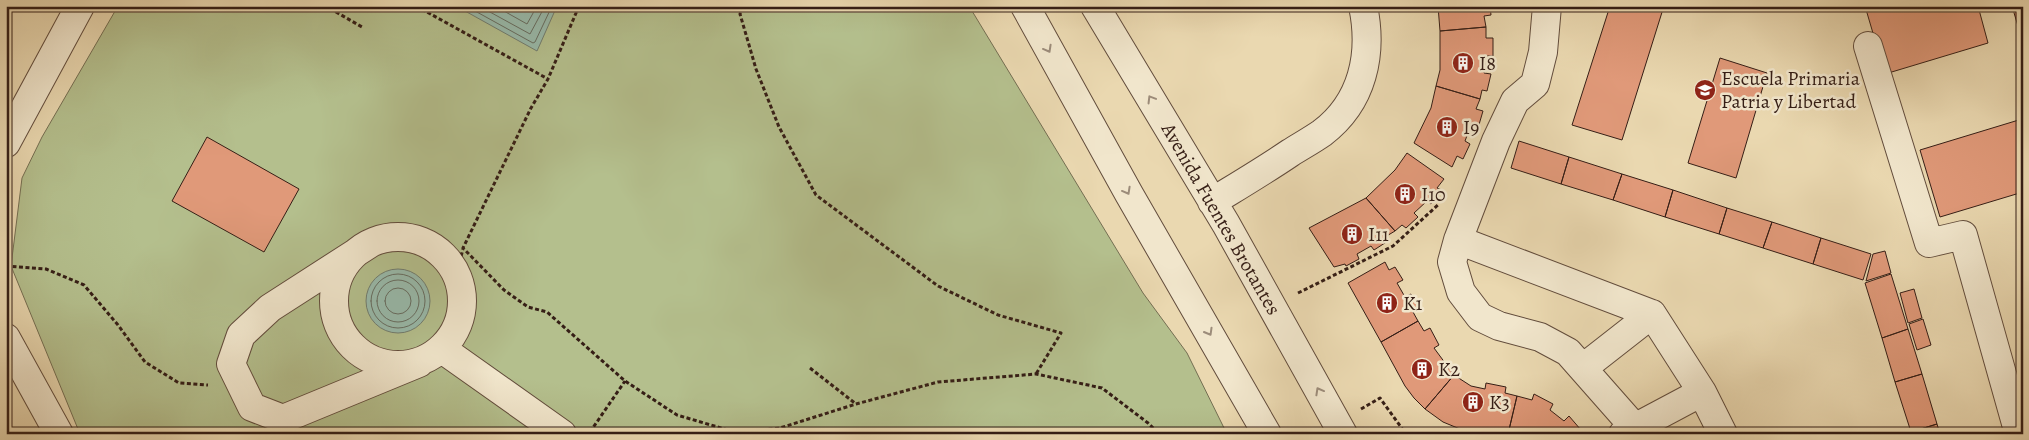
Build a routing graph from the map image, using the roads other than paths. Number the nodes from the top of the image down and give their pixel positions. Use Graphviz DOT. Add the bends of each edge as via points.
graph roads {
  1 [pos="80,6"];
  2 [pos="1024,6"];
  3 [pos="1095,6"];
  4 [pos="1363,6"];
  5 [pos="1547,6"];
  6 [pos="1868,46"];
  7 [pos="6,143"];
  8 [pos="1212,202"];
  9 [pos="1458,240"];
  10 [pos="371,243"];
  11 [pos="1652,314"];
  12 [pos="6,338"];
  13 [pos="430,356"];
  14 [pos="1583,368"];
  15 [pos="1702,392"];
  16 [pos="1340,428"];
  17 [pos="1632,432"];
  18 [pos="60,434"];
  19 [pos="562,434"];
  20 [pos="1268,434"];
  21 [pos="1723,434"];
  22 [pos="2019,434"];
  1 -- 7 [label="street"];
  2 -- 20 [label="street, one-way"];
  8 -- 3 [label="street, Avenida Fuentes Brotantes, one-way"];
  4 -- 8 [label="street" via="1368,53 1353,97 1340,116 1323,132"];
  5 -- 9 [label="street" via="1543,52 1535,84 1515,101"];
  6 -- 22 [label="street" via="1930,243 1963,235"];
  16 -- 8 [label="street, Avenida Fuentes Brotantes, one-way"];
  9 -- 11 [label="street"];
  9 -- 14 [label="street" via="1452,262 1461,292 1480,317 1499,326 1540,337 1568,352"];
  10 -- 13 [label="street" via="395,237 421,241 442,254 456,275 462,301 457,327"];
  10 -- 13 [label="street" via="351,257 338,278 334,302 338,326 351,346 372,360 395,366"];
  10 -- 13 [label="street" via="270,308 240,335 231,364 252,407 283,419"];
  11 -- 14 [label="street"];
  11 -- 15 [label="street"];
  12 -- 18 [label="street"];
  13 -- 19 [label="street"];
  14 -- 17 [label="street"];
  15 -- 17 [label="street"];
  15 -- 21 [label="street"];
}
